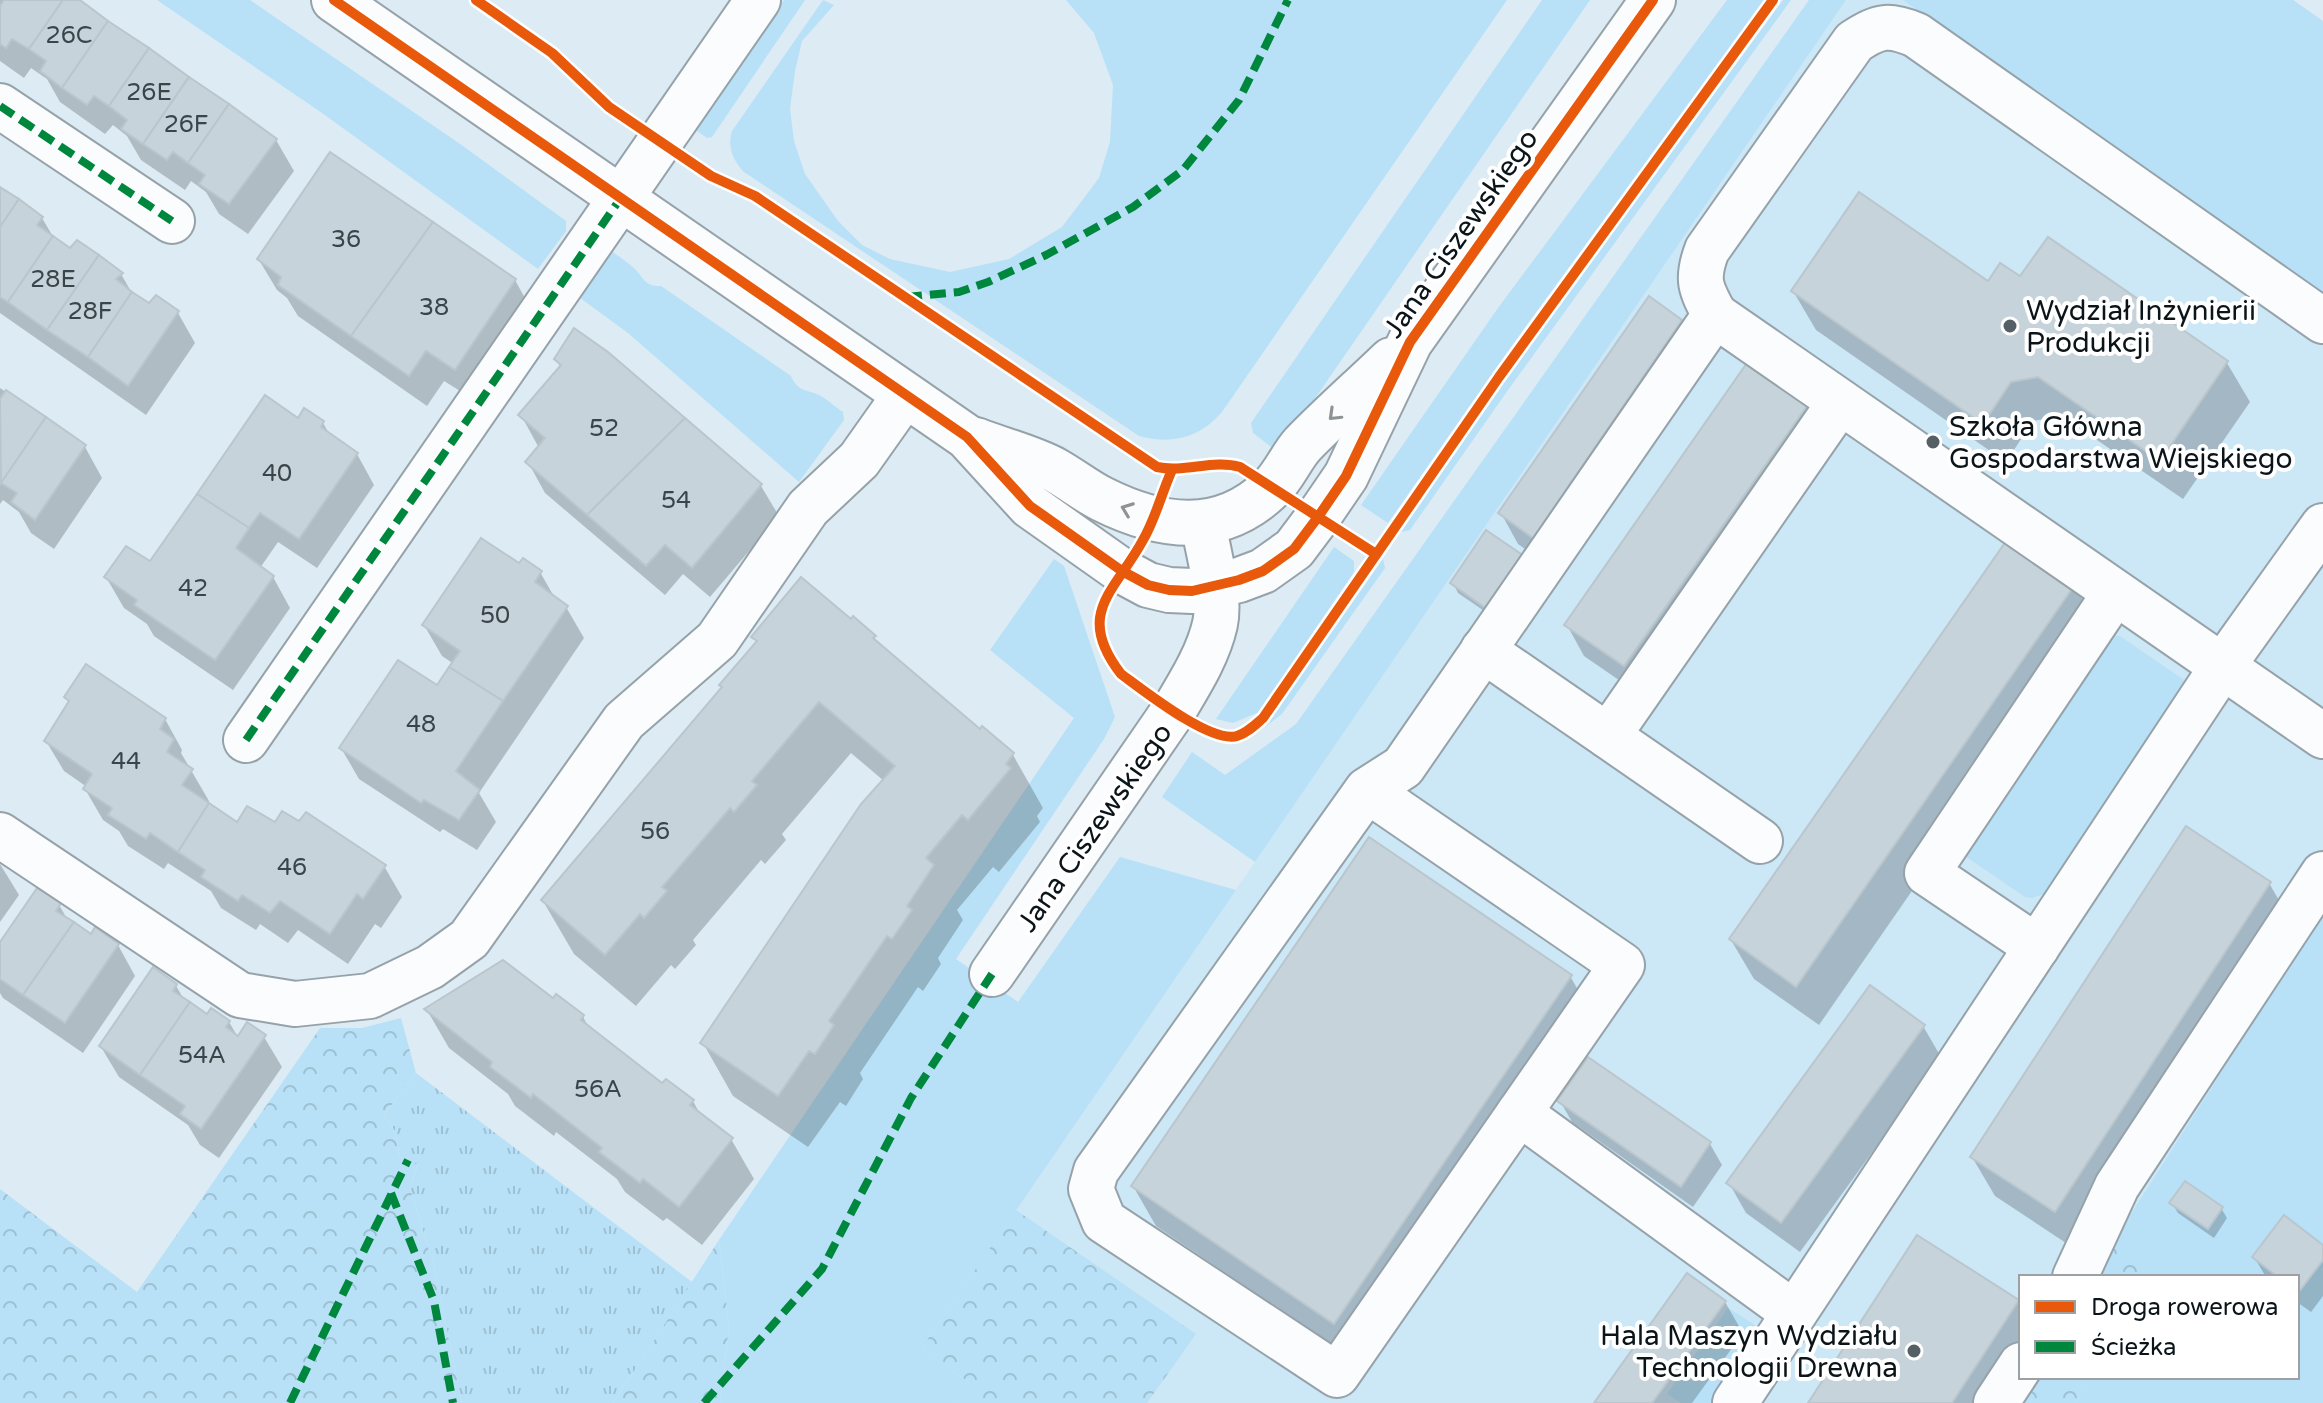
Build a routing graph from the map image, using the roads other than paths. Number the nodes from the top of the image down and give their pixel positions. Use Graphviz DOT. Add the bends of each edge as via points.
graph roads {
  1 [pos="334,0"];
  2 [pos="758,0"];
  3 [pos="1653,0"];
  4 [pos="0,106"];
  5 [pos="620,199"];
  6 [pos="172,221"];
  7 [pos="1715,315"];
  8 [pos="2323,321"];
  9 [pos="1410,342"];
  10 [pos="905,395"];
  11 [pos="1840,402"];
  12 [pos="967,437"];
  13 [pos="1203,523"];
  14 [pos="2323,526"];
  15 [pos="1214,587"];
  16 [pos="2115,593"];
  17 [pos="1483,650"];
  18 [pos="2222,667"];
  19 [pos="1608,736"];
  20 [pos="2323,736"];
  21 [pos="246,740"];
  22 [pos="1367,790"];
  23 [pos="0,835"];
  24 [pos="1760,841"];
  25 [pos="2323,874"];
  26 [pos="2037,947"];
  27 [pos="992,974"];
  28 [pos="1519,1113"];
  29 [pos="2076,1275"];
  30 [pos="1794,1313"];
  31 [pos="2019,1368"];
  32 [pos="1735,1403"];
  33 [pos="1996,1403"];
  1 -- 5 [label="street"];
  2 -- 5 [label="street"];
  3 -- 9 [label="street, Jana Ciszewskiego"];
  4 -- 6 [label="street"];
  5 -- 10 [label="street"];
  5 -- 21 [label="street"];
  7 -- 8 [label="street" via="1701,291 1699,271 1707,250 1854,42 1871,30 1895,26 1916,35"];
  7 -- 11 [label="street"];
  7 -- 17 [label="street"];
  9 -- 13 [label="street, Jana Ciszewskiego, one-way" via="1301,446 1272,487 1246,508"];
  9 -- 15 [label="street, Jana Ciszewskiego" via="1346,476 1294,549 1263,571"];
  10 -- 12 [label="street"];
  10 -- 23 [label="street" via="859,460 808,508 717,640 624,721 469,939 430,967 370,996 295,1004 240,995"];
  11 -- 16 [label="street"];
  11 -- 19 [label="street"];
  13 -- 12 [label="street, one-way" via="1152,518 1102,499 1052,468"];
  12 -- 15 [label="street" via="1030,506 1122,571 1169,590"];
  13 -- 15 [label="street, Jana Ciszewskiego"];
  14 -- 18 [label="street"];
  15 -- 27 [label="street, Jana Ciszewskiego" via="1216,621 1187,688"];
  16 -- 18 [label="street"];
  16 -- 26 [label="street" via="1927,873"];
  17 -- 19 [label="street"];
  17 -- 22 [label="street" via="1403,767"];
  18 -- 20 [label="street"];
  18 -- 26 [label="street"];
  19 -- 24 [label="street"];
  22 -- 28 [label="street" via="1622,965"];
  22 -- 28 [label="street" via="1096,1171 1091,1189 1104,1221 1337,1375"];
  25 -- 29 [label="street" via="2117,1186"];
  26 -- 30 [label="street"];
  28 -- 30 [label="street"];
  30 -- 32 [label="street"];
  31 -- 33 [label="street"];
}
